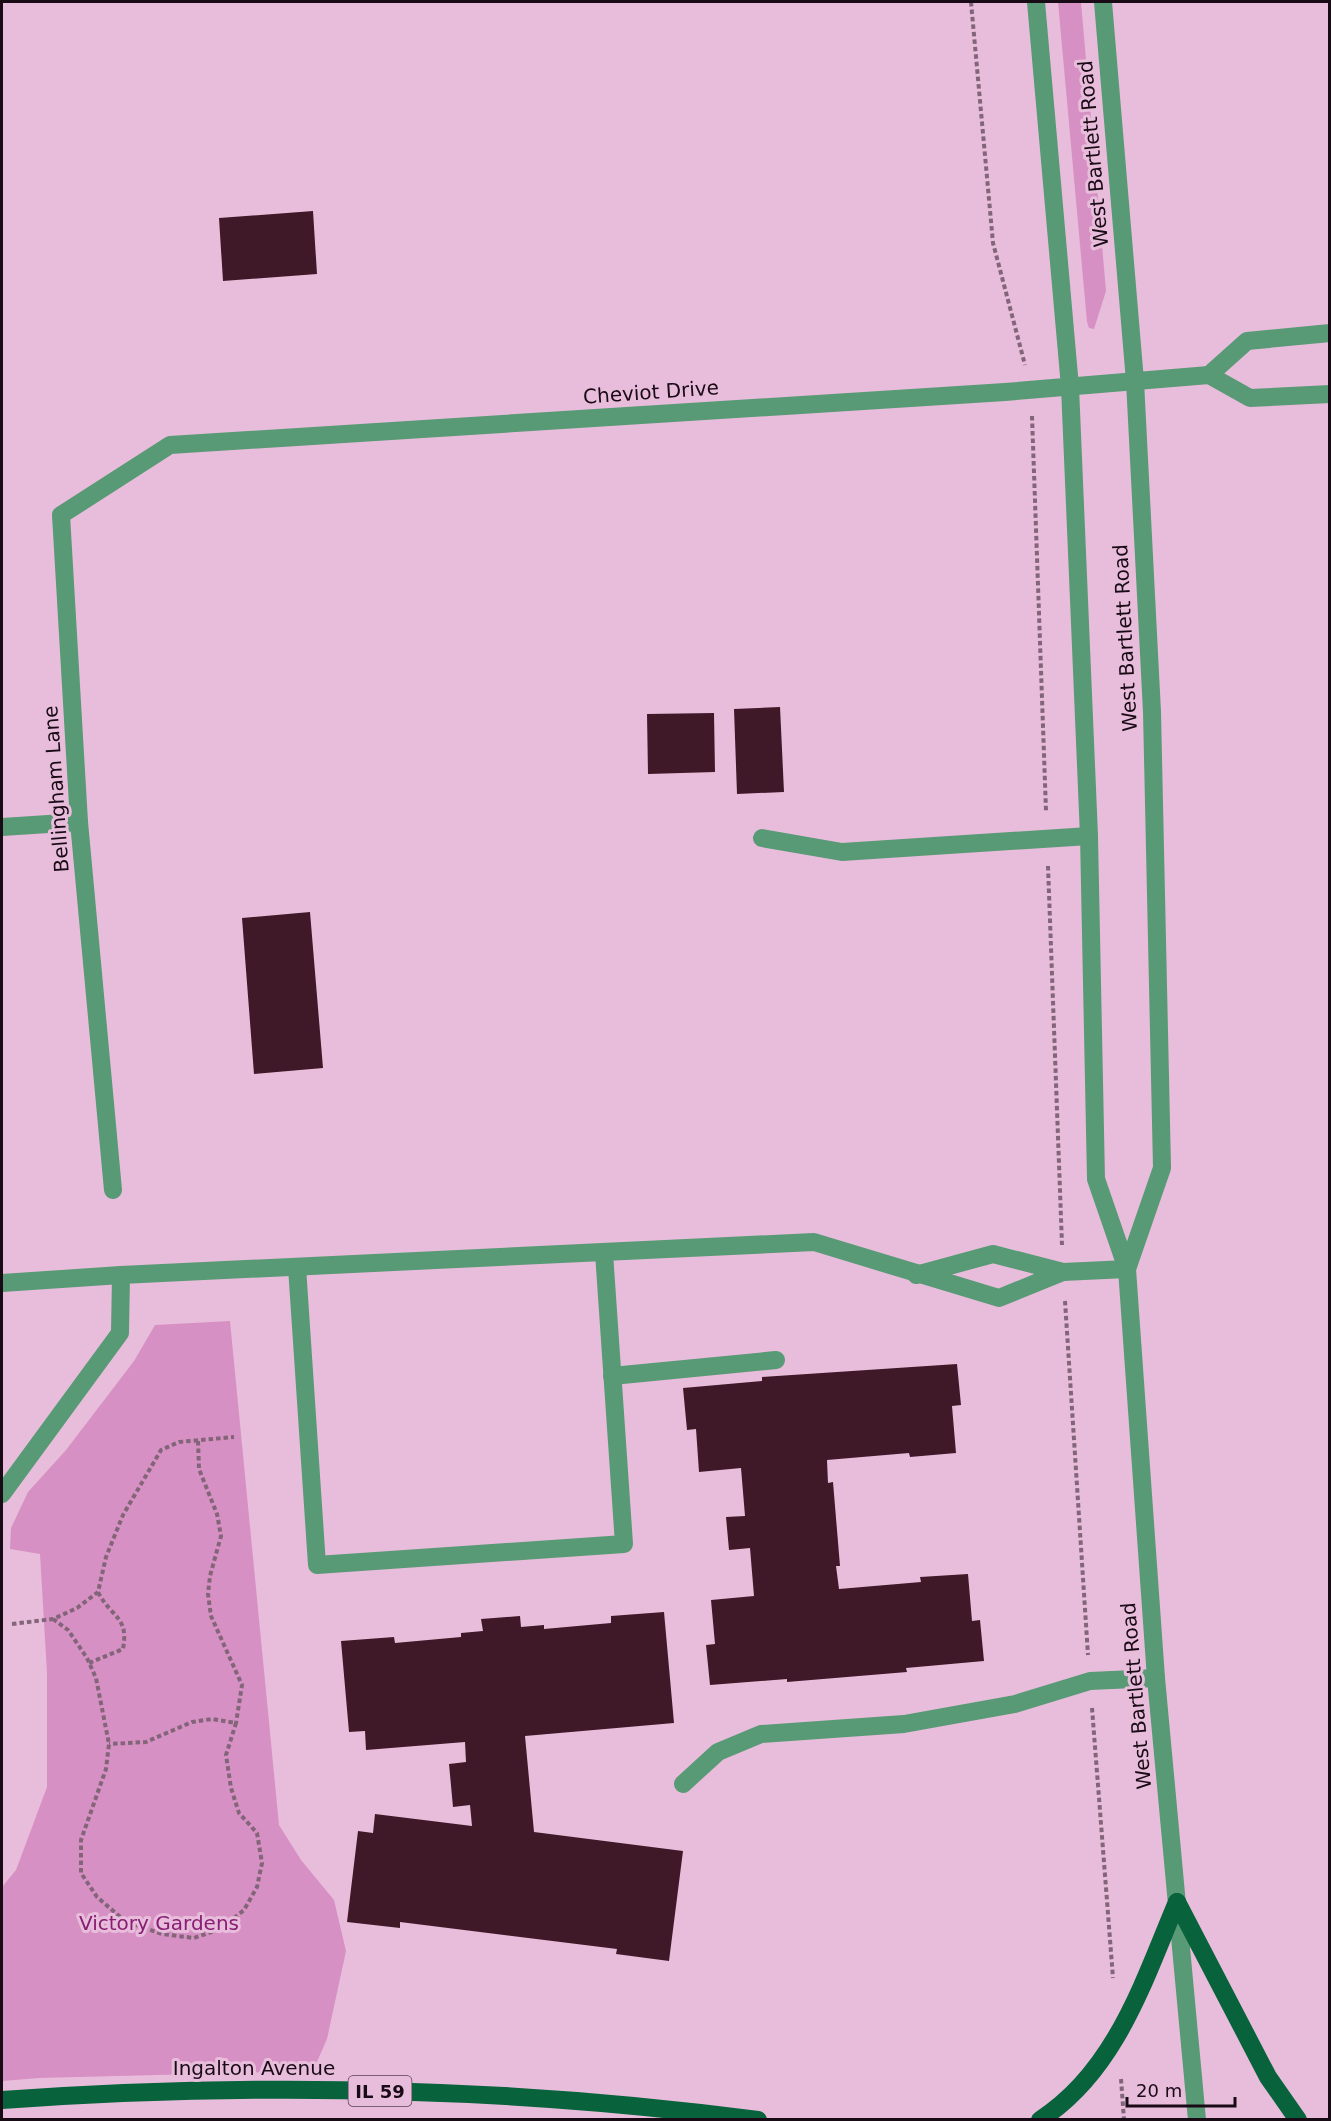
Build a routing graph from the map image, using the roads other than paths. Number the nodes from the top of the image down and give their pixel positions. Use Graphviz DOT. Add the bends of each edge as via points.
graph roads {
  1 [pos="1036,2"];
  2 [pos="1103,2"];
  3 [pos="1329,333"];
  4 [pos="1209,375"];
  5 [pos="1135,381"];
  6 [pos="1070,387"];
  7 [pos="1329,394"];
  8 [pos="170,445"];
  9 [pos="79,822"];
  10 [pos="2,827"];
  11 [pos="1089,836"];
  12 [pos="762,838"];
  13 [pos="113,1190"];
  14 [pos="604,1253"];
  15 [pos="297,1267"];
  16 [pos="1127,1269"];
  17 [pos="1063,1272"];
  18 [pos="121,1275"];
  19 [pos="916,1275"];
  20 [pos="2,1283"];
  21 [pos="776,1360"];
  22 [pos="612,1376"];
  23 [pos="2,1494"];
  24 [pos="1156,1678"];
  25 [pos="683,1784"];
  26 [pos="1177,1902"];
  27 [pos="2,2100"];
  28 [pos="758,2120"];
  29 [pos="1040,2120"];
  30 [pos="1197,2120"];
  31 [pos="1298,2120"];
  1 -- 6 [label="street, West Bartlett Road"];
  2 -- 5 [label="street, West Bartlett Road"];
  3 -- 4 [label="street" via="1247,341"];
  4 -- 5 [label="street, Cheviot Drive"];
  4 -- 7 [label="street" via="1250,398"];
  5 -- 6 [label="street, Cheviot Drive"];
  5 -- 16 [label="street, West Bartlett Road" via="1152,712 1162,1168"];
  6 -- 8 [label="street, Cheviot Drive"];
  6 -- 11 [label="street, West Bartlett Road"];
  8 -- 9 [label="street, Bellingham Lane" via="61,515"];
  9 -- 10 [label="street"];
  9 -- 13 [label="street, Bellingham Lane"];
  11 -- 12 [label="street" via="842,852"];
  11 -- 16 [label="street, West Bartlett Road" via="1096,1179"];
  14 -- 15 [label="street"];
  14 -- 19 [label="street" via="814,1242"];
  14 -- 22 [label="street"];
  15 -- 18 [label="street"];
  15 -- 22 [label="street" via="317,1565 624,1544"];
  16 -- 17 [label="street"];
  16 -- 24 [label="street, West Bartlett Road"];
  17 -- 19 [label="street" via="993,1254"];
  17 -- 19 [label="street" via="999,1298"];
  18 -- 20 [label="street"];
  18 -- 23 [label="street" via="120,1333"];
  21 -- 22 [label="street"];
  24 -- 25 [label="street" via="1090,1681 1015,1704 904,1724 761,1734 718,1752"];
  24 -- 26 [label="street, West Bartlett Road"];
  26 -- 29 [label="main road" via="1118,2037 1091,2075"];
  26 -- 30 [label="street, West Bartlett Road"];
  26 -- 31 [label="main road" via="1262,2067"];
  27 -- 28 [label="main road, Ingalton Avenue / IL 59" via="205,2090 365,2090 507,2095"];
}
